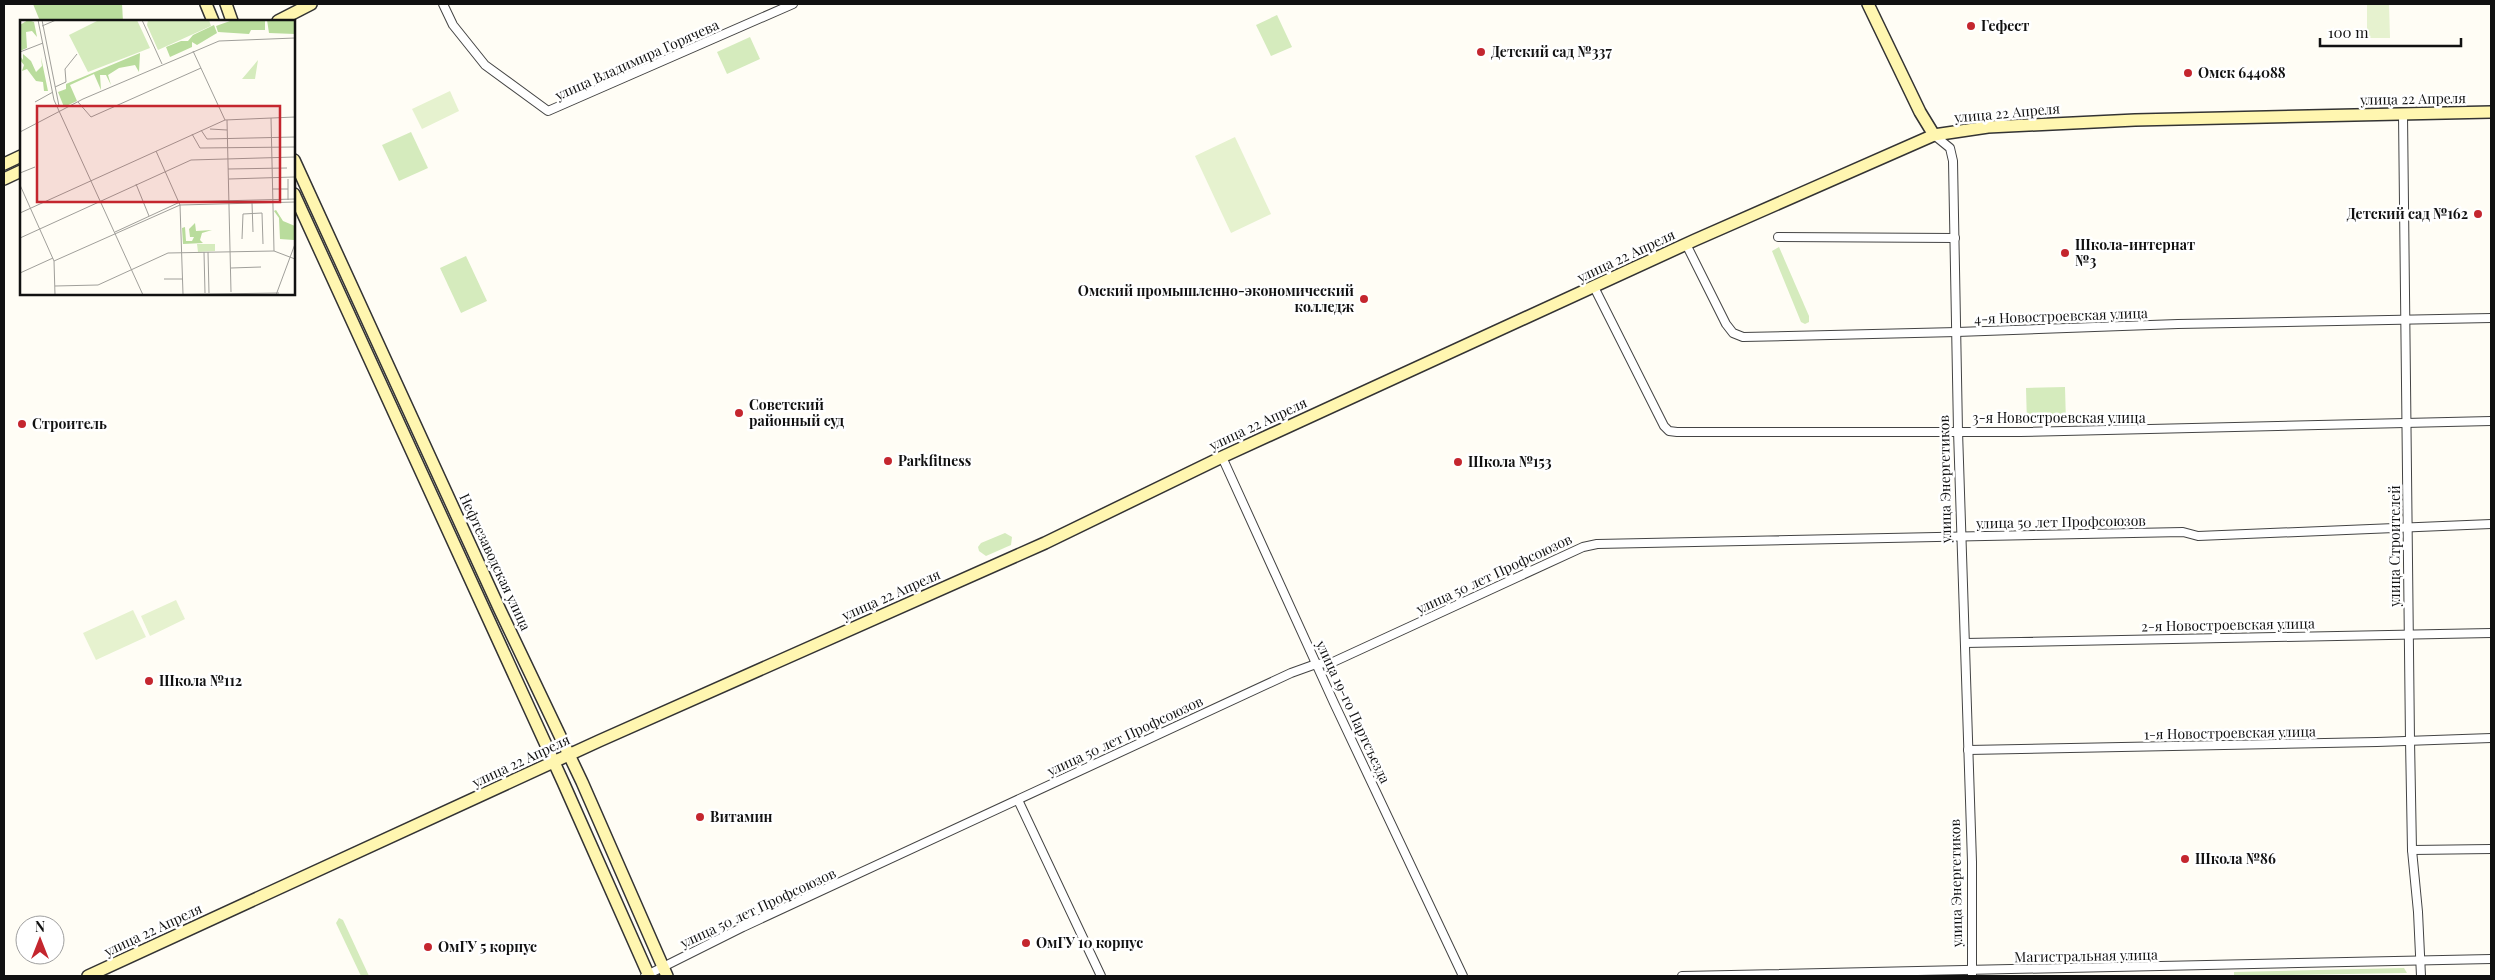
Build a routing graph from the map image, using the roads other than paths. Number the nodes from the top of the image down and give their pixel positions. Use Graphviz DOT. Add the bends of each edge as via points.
graph roads {
  1 [pos="206,4"];
  2 [pos="226,4"];
  3 [pos="311,4"];
  4 [pos="443,4"];
  5 [pos="793,4"];
  6 [pos="1868,4"];
  7 [pos="214,20"];
  8 [pos="232,20"];
  9 [pos="280,20"];
  10 [pos="2491,112"];
  11 [pos="2403,115"];
  12 [pos="1934,136"];
  13 [pos="20,156"];
  14 [pos="295,162"];
  15 [pos="4,164"];
  16 [pos="20,171"];
  17 [pos="4,179"];
  18 [pos="295,196"];
  19 [pos="1778,237"];
  20 [pos="1955,238"];
  21 [pos="1686,244"];
  22 [pos="1594,287"];
  23 [pos="2491,318"];
  24 [pos="2406,320"];
  25 [pos="1958,332"];
  26 [pos="2491,421"];
  27 [pos="2407,424"];
  28 [pos="1958,431"];
  29 [pos="1222,457"];
  30 [pos="2491,524"];
  31 [pos="2407,529"];
  32 [pos="1961,536"];
  33 [pos="2491,632"];
  34 [pos="2408,634"];
  35 [pos="1965,643"];
  36 [pos="1316,664"];
  37 [pos="2491,738"];
  38 [pos="562,739"];
  39 [pos="2410,740"];
  40 [pos="588,747"];
  41 [pos="547,749"];
  42 [pos="1968,750"];
  43 [pos="570,756"];
  44 [pos="554,763"];
  45 [pos="534,772"];
  46 [pos="579,775"];
  47 [pos="563,782"];
  48 [pos="1018,800"];
  49 [pos="2491,848"];
  50 [pos="2412,850"];
  51 [pos="2491,959"];
  52 [pos="2420,961"];
  53 [pos="665,972"];
  54 [pos="1971,974"];
  55 [pos="88,976"];
  56 [pos="647,976"];
  57 [pos="1101,976"];
  58 [pos="1464,976"];
  59 [pos="1682,976"];
  60 [pos="2421,976"];
  1 -- 7 [label="main road"];
  2 -- 8 [label="main road"];
  3 -- 9 [label="main road"];
  4 -- 5 [label="street, улица Владимира Горячева" via="453,25 485,65 548,112"];
  6 -- 12 [label="main road, улица Энергетиков"];
  10 -- 11 [label="main road, улица 22 Апреля"];
  11 -- 12 [label="main road, улица 22 Апреля" via="1988,126"];
  11 -- 24 [label="street, улица Строителей"];
  12 -- 20 [label="street, улица Энергетиков" via="1950,148 1953,161"];
  12 -- 21 [label="main road, улица 22 Апреля"];
  13 -- 15 [label="main road"];
  14 -- 38 [label="main road, Нефтезаводская улица"];
  16 -- 17 [label="main road"];
  18 -- 41 [label="main road"];
  19 -- 20 [label="street"];
  20 -- 25 [label="street, улица Энергетиков"];
  21 -- 22 [label="main road, улица 22 Апреля"];
  21 -- 25 [label="street, 4-я Новостроевская улица" via="1726,324 1733,333 1743,337"];
  22 -- 28 [label="street, 3-я Новостроевская улица" via="1669,431"];
  22 -- 29 [label="main road, улица 22 Апреля"];
  23 -- 24 [label="street, 4-я Новостроевская улица"];
  24 -- 25 [label="street, 4-я Новостроевская улица"];
  24 -- 27 [label="street, улица Строителей"];
  25 -- 28 [label="street, улица Энергетиков"];
  26 -- 27 [label="street, 3-я Новостроевская улица"];
  27 -- 28 [label="street, 3-я Новостроевская улица"];
  27 -- 31 [label="street, улица Строителей"];
  28 -- 32 [label="street, улица Энергетиков"];
  29 -- 36 [label="street, улица 19-го Партсъезда"];
  29 -- 40 [label="main road, улица 22 Апреля" via="1045,544"];
  30 -- 31 [label="street, улица 50 лет Профсоюзов"];
  31 -- 32 [label="street, улица 50 лет Профсоюзов" via="2198,536 2183,532"];
  31 -- 34 [label="street, улица Строителей"];
  32 -- 35 [label="street, улица Энергетиков"];
  32 -- 36 [label="street, улица 50 лет Профсоюзов" via="1590,545 1331,663"];
  33 -- 34 [label="street, 2-я Новостроевская улица"];
  34 -- 35 [label="street, 2-я Новостроевская улица"];
  34 -- 39 [label="street, улица Строителей"];
  35 -- 42 [label="street, улица Энергетиков"];
  36 -- 48 [label="street, улица 50 лет Профсоюзов"];
  36 -- 58 [label="street, улица 19-го Партсъезда"];
  37 -- 39 [label="street, 1-я Новостроевская улица"];
  38 -- 40 [label="main road" via="574,746"];
  38 -- 43 [label="main road, Нефтезаводская улица"];
  39 -- 42 [label="street, 1-я Новостроевская улица"];
  39 -- 50 [label="street, улица Строителей"];
  40 -- 43 [label="main road, улица 22 Апреля"];
  40 -- 46 [label="main road" via="580,762"];
  41 -- 44 [label="main road"];
  41 -- 45 [label="main road" via="546,760"];
  42 -- 54 [label="street, улица Энергетиков"];
  43 -- 44 [label="main road, улица 22 Апреля"];
  43 -- 46 [label="main road, Нефтезаводская улица"];
  44 -- 45 [label="main road, улица 22 Апреля"];
  44 -- 47 [label="main road"];
  45 -- 47 [label="main road" via="549,772 560,776"];
  45 -- 55 [label="main road, улица 22 Апреля"];
  46 -- 53 [label="main road, Нефтезаводская улица"];
  47 -- 56 [label="main road"];
  48 -- 53 [label="street, улица 50 лет Профсоюзов" via="743,927"];
  48 -- 57 [label="street"];
  49 -- 50 [label="street"];
  50 -- 52 [label="street, улица Строителей"];
  51 -- 52 [label="street, Магистральная улица"];
  52 -- 54 [label="street, Магистральная улица"];
  52 -- 60 [label="street, улица Строителей"];
  53 -- 56 [label="street, улица 50 лет Профсоюзов"];
  54 -- 59 [label="street, Магистральная улица"];
}
